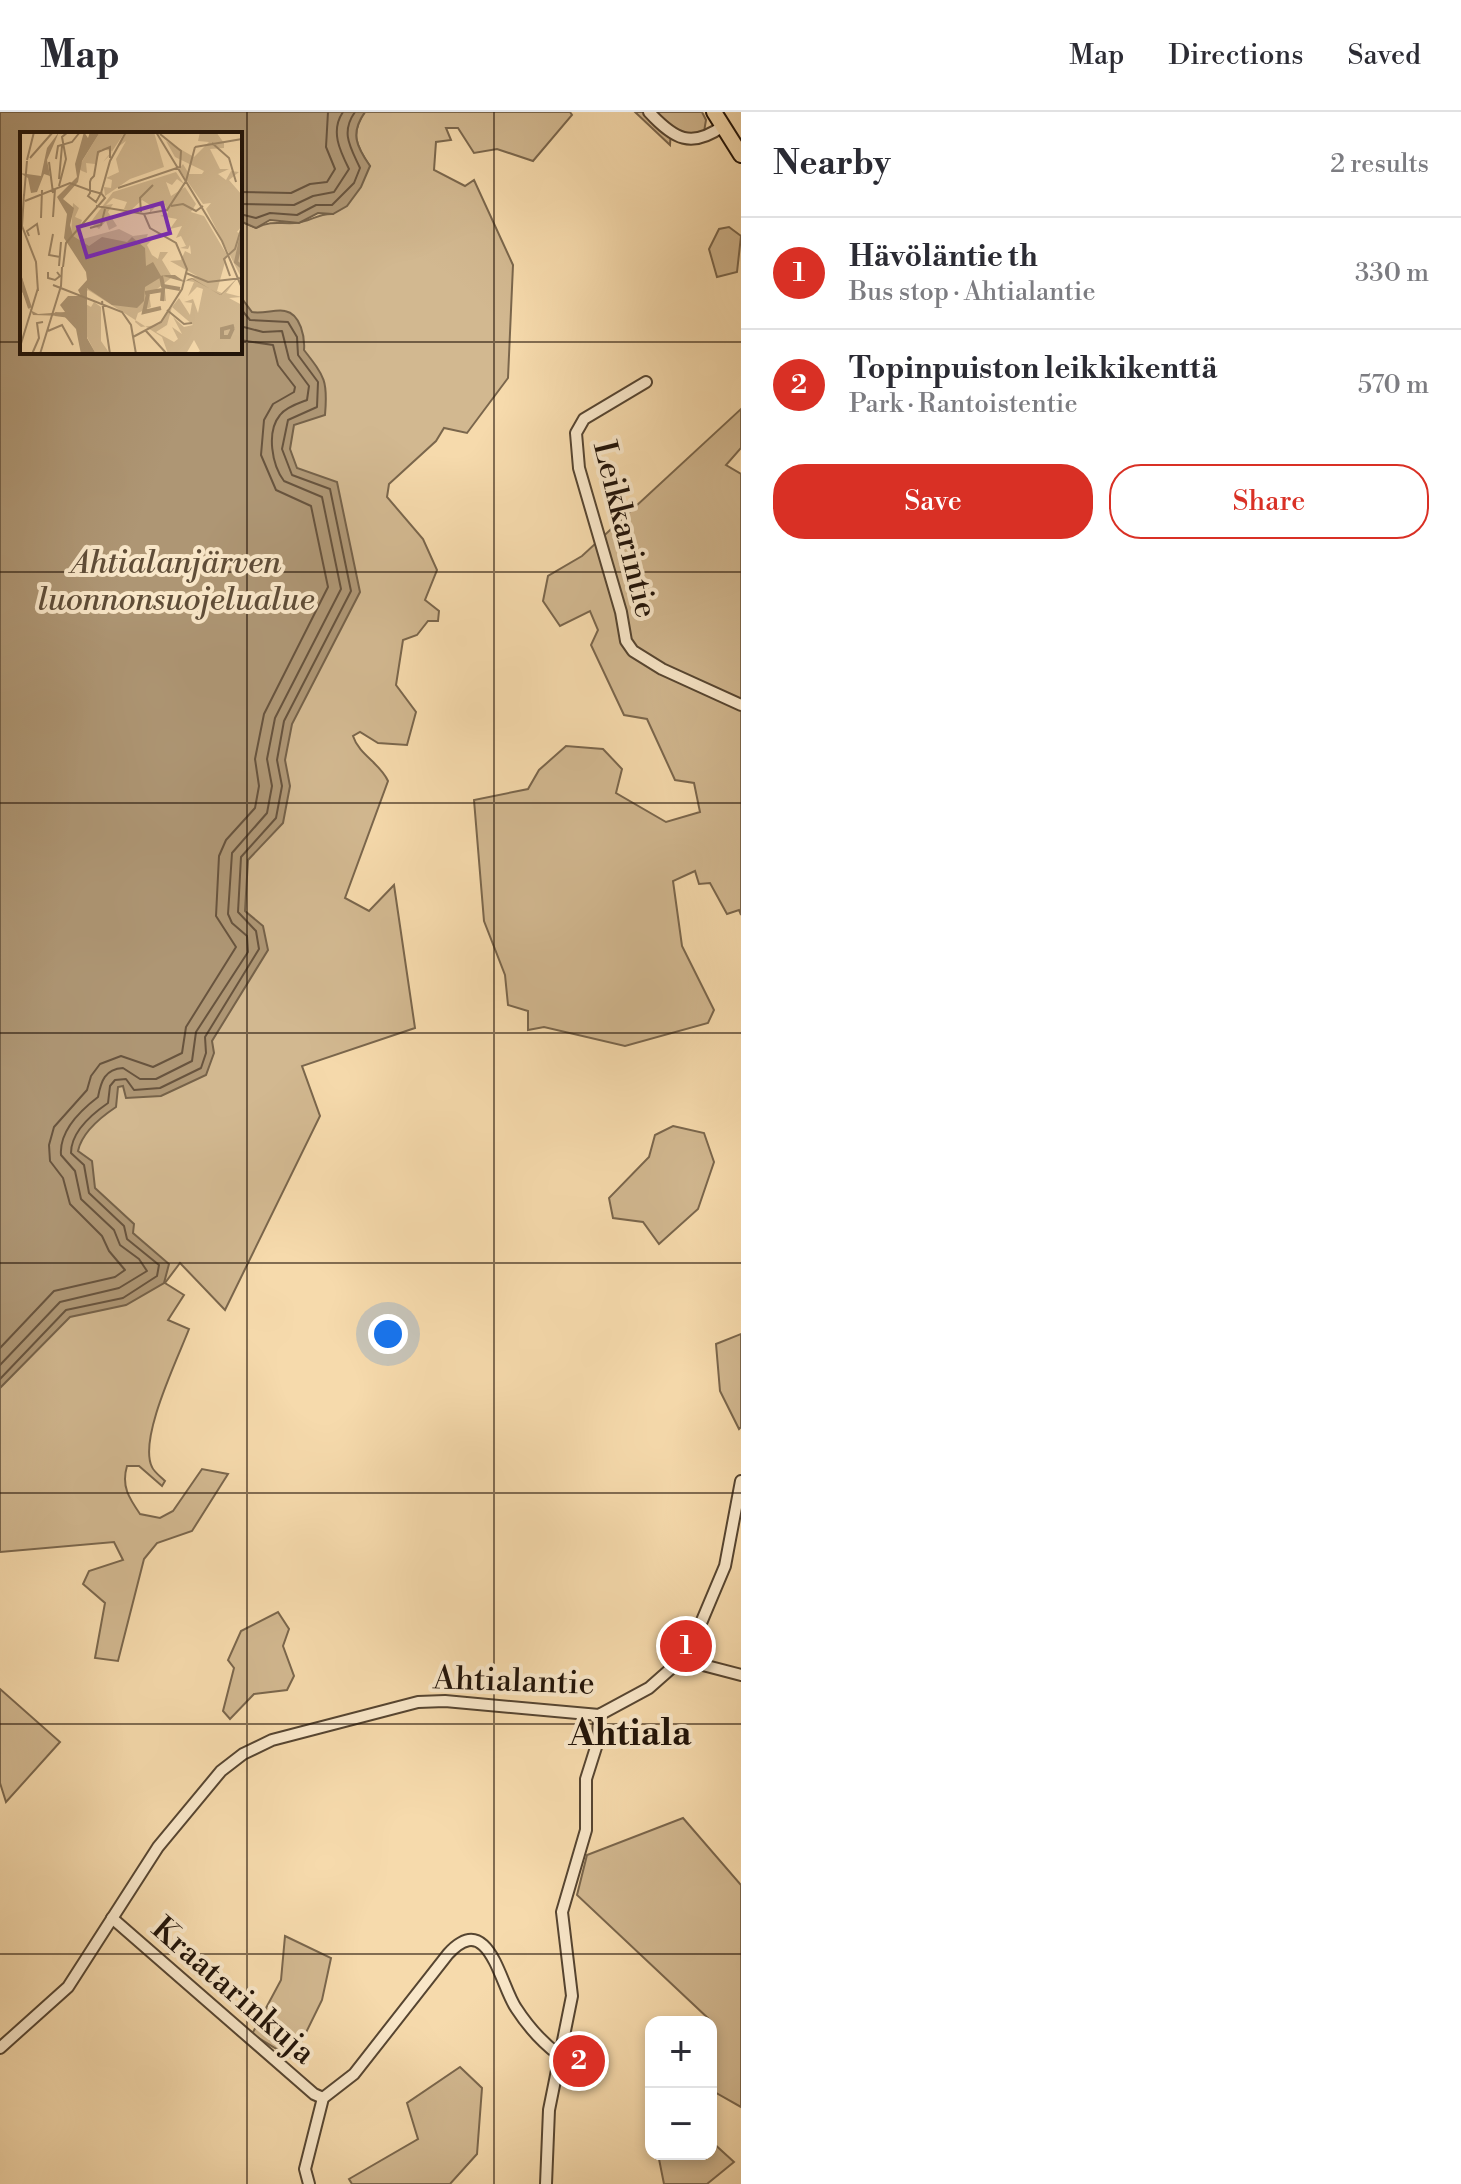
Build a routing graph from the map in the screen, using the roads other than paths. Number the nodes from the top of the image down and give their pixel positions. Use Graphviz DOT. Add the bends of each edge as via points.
graph roads {
  1 [pos="649,112"];
  2 [pos="714,112"];
  3 [pos="723,126"];
  4 [pos="741,155"];
  5 [pos="646,382"];
  6 [pos="741,705"];
  7 [pos="741,1481"];
  8 [pos="691,1646"];
  9 [pos="699,1664"];
  10 [pos="675,1665"];
  11 [pos="741,1675"];
  12 [pos="599,1715"];
  13 [pos="112,1918"];
  14 [pos="0,2048"];
  15 [pos="559,2055"];
  16 [pos="323,2098"];
  17 [pos="309,2184"];
  18 [pos="546,2184"];
  1 -- 3 [label="street" via="663,127 689,140 703,140"];
  2 -- 3 [label="main road"];
  3 -- 4 [label="main road"];
  5 -- 6 [label="street, Leikkarintie" via="584,419 576,433 579,468 626,641 662,669"];
  7 -- 8 [label="street, Ahtialantie" via="725,1566"];
  8 -- 9 [label="street"];
  8 -- 10 [label="street, Ahtialantie"];
  9 -- 10 [label="street"];
  9 -- 11 [label="street"];
  10 -- 12 [label="street, Ahtialantie" via="649,1688"];
  12 -- 13 [label="street, Ahtialantie" via="418,1702 272,1740 221,1771 158,1847"];
  12 -- 15 [label="street" via="598,1741 586,1779 586,1830 562,1912 572,1996"];
  13 -- 14 [label="street, Ahtialantie" via="68,1987"];
  13 -- 16 [label="street, Kraatarinkuja"];
  15 -- 16 [label="street, Kraatarinkuja" via="515,2006 490,1953 471,1939 454,1946 354,2074"];
  15 -- 18 [label="street" via="549,2110"];
  16 -- 17 [label="street, Kraatarinkuja" via="305,2169"];
}
